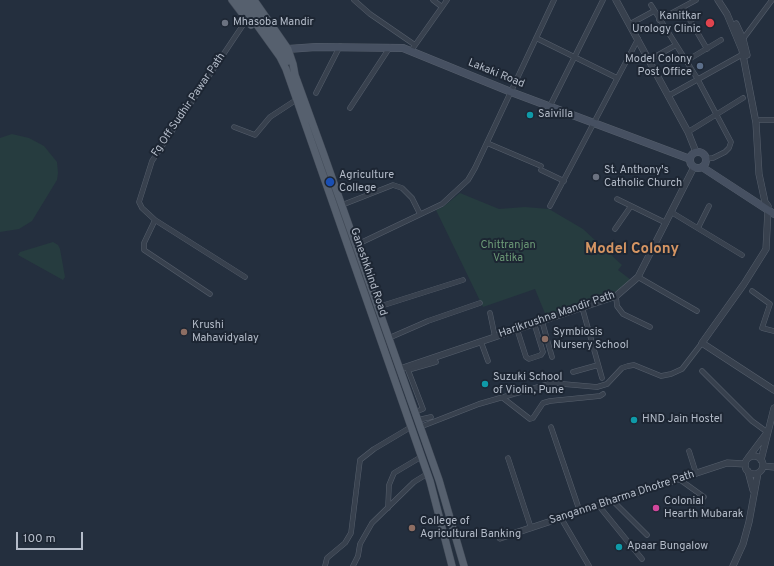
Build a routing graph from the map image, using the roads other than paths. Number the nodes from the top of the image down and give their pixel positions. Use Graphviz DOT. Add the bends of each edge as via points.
graph roads {
  1 [pos="232,0"];
  2 [pos="239,0"];
  3 [pos="246,0"];
  4 [pos="254,0"];
  5 [pos="354,0"];
  6 [pos="433,0"];
  7 [pos="447,0"];
  8 [pos="554,0"];
  9 [pos="603,0"];
  10 [pos="616,0"];
  11 [pos="696,0"];
  12 [pos="718,0"];
  13 [pos="723,0"];
  14 [pos="772,0"];
  15 [pos="651,5"];
  16 [pos="442,7"];
  17 [pos="683,8"];
  18 [pos="654,12"];
  19 [pos="247,19"];
  20 [pos="659,20"];
  21 [pos="630,24"];
  22 [pos="536,38"];
  23 [pos="638,39"];
  24 [pos="743,39"];
  25 [pos="721,40"];
  26 [pos="676,45"];
  27 [pos="340,46"];
  28 [pos="390,47"];
  29 [pos="413,48"];
  30 [pos="288,49"];
  31 [pos="707,49"];
  32 [pos="745,53"];
  33 [pos="575,57"];
  34 [pos="649,60"];
  35 [pos="686,61"];
  36 [pos="292,77"];
  37 [pos="617,78"];
  38 [pos="697,78"];
  39 [pos="511,92"];
  40 [pos="316,93"];
  41 [pos="668,96"];
  42 [pos="742,98"];
  43 [pos="296,100"];
  44 [pos="550,106"];
  45 [pos="350,108"];
  46 [pos="716,114"];
  47 [pos="760,120"];
  48 [pos="774,120"];
  49 [pos="594,123"];
  50 [pos="234,127"];
  51 [pos="688,132"];
  52 [pos="487,143"];
  53 [pos="696,152"];
  54 [pos="690,159"];
  55 [pos="702,164"];
  56 [pos="564,181"];
  57 [pos="617,199"];
  58 [pos="342,205"];
  59 [pos="550,206"];
  60 [pos="631,206"];
  61 [pos="710,206"];
  62 [pos="771,210"];
  63 [pos="671,212"];
  64 [pos="420,214"];
  65 [pos="155,220"];
  66 [pos="666,223"];
  67 [pos="698,228"];
  68 [pos="615,229"];
  69 [pos="356,245"];
  70 [pos="742,255"];
  71 [pos="245,277"];
  72 [pos="638,277"];
  73 [pos="463,280"];
  74 [pos="752,291"];
  75 [pos="210,294"];
  76 [pos="616,296"];
  77 [pos="480,303"];
  78 [pos="378,307"];
  79 [pos="582,307"];
  80 [pos="697,311"];
  81 [pos="490,313"];
  82 [pos="542,321"];
  83 [pos="534,323"];
  84 [pos="650,327"];
  85 [pos="517,329"];
  86 [pos="774,331"];
  87 [pos="495,337"];
  88 [pos="389,338"];
  89 [pos="480,342"];
  90 [pos="702,343"];
  91 [pos="552,357"];
  92 [pos="433,358"];
  93 [pos="488,361"];
  94 [pos="598,363"];
  95 [pos="400,369"];
  96 [pos="702,371"];
  97 [pos="573,372"];
  98 [pos="602,378"];
  99 [pos="774,390"];
  100 [pos="603,394"];
  101 [pos="503,398"];
  102 [pos="774,408"];
  103 [pos="415,412"];
  104 [pos="431,417"];
  105 [pos="418,420"];
  106 [pos="411,427"];
  107 [pos="420,427"];
  108 [pos="551,427"];
  109 [pos="767,432"];
  110 [pos="689,451"];
  111 [pos="421,457"];
  112 [pos="508,458"];
  113 [pos="746,461"];
  114 [pos="762,463"];
  115 [pos="774,467"];
  116 [pos="748,471"];
  117 [pos="696,473"];
  118 [pos="758,473"];
  119 [pos="429,478"];
  120 [pos="438,478"];
  121 [pos="678,479"];
  122 [pos="755,496"];
  123 [pos="704,497"];
  124 [pos="613,501"];
  125 [pos="599,506"];
  126 [pos="388,508"];
  127 [pos="580,512"];
  128 [pos="561,518"];
  129 [pos="531,528"];
  130 [pos="647,535"];
  131 [pos="500,538"];
  132 [pos="642,559"];
  133 [pos="325,566"];
  134 [pos="353,566"];
  135 [pos="452,566"];
  136 [pos="464,566"];
  137 [pos="588,566"];
  138 [pos="733,566"];
  1 -- 19 [label="main road, Ganeshkhind Road"];
  2 -- 36 [label="main road"];
  3 -- 36 [label="main road" via="286,54"];
  4 -- 30 [label="main road, Ganeshkhind Road"];
  5 -- 29 [label="street"];
  6 -- 16 [label="street"];
  7 -- 16 [label="street"];
  8 -- 22 [label="street"];
  9 -- 33 [label="street"];
  10 -- 21 [label="street"];
  11 -- 17 [label="street"];
  12 -- 32 [label="street"];
  13 -- 24 [label="street"];
  14 -- 24 [label="street"];
  15 -- 18 [label="street"];
  16 -- 29 [label="street"];
  17 -- 20 [label="street"];
  17 -- 31 [label="street"];
  18 -- 20 [label="street"];
  18 -- 21 [label="street"];
  19 -- 36 [label="main road, Ganeshkhind Road"];
  19 -- 65 [label="street, Fg Off Sudhir Pawar Path" via="152,161 139,202"];
  20 -- 26 [label="street"];
  21 -- 23 [label="street"];
  22 -- 33 [label="street"];
  22 -- 39 [label="street"];
  23 -- 34 [label="street"];
  23 -- 37 [label="street"];
  24 -- 32 [label="street"];
  25 -- 31 [label="street"];
  26 -- 34 [label="street"];
  26 -- 35 [label="street"];
  27 -- 28 [label="main road, Lakaki Road"];
  27 -- 30 [label="main road, Lakaki Road"];
  27 -- 40 [label="street"];
  28 -- 29 [label="main road, Lakaki Road"];
  28 -- 45 [label="street"];
  29 -- 39 [label="main road, Lakaki Road"];
  30 -- 36 [label="main road, Ganeshkhind Road" via="293,64"];
  31 -- 35 [label="street"];
  32 -- 38 [label="street"];
  32 -- 47 [label="street"];
  32 -- 62 [label="street" via="756,123 759,174"];
  33 -- 37 [label="street"];
  33 -- 44 [label="street"];
  34 -- 41 [label="street"];
  35 -- 38 [label="street"];
  36 -- 43 [label="main road, Ganeshkhind Road"];
  36 -- 58 [label="main road, Ganeshkhind Road"];
  37 -- 49 [label="street"];
  38 -- 41 [label="street"];
  38 -- 46 [label="street"];
  39 -- 44 [label="main road, Lakaki Road"];
  39 -- 52 [label="street"];
  41 -- 51 [label="street"];
  42 -- 46 [label="street"];
  43 -- 50 [label="street" via="270,117 255,135"];
  43 -- 106 [label="main road, Ganeshkhind Road"];
  44 -- 49 [label="main road, Lakaki Road"];
  46 -- 51 [label="street"];
  46 -- 55 [label="street" via="731,142 725,152"];
  47 -- 48 [label="street"];
  47 -- 62 [label="street" via="761,160"];
  49 -- 54 [label="main road, Lakaki Road"];
  49 -- 56 [label="street"];
  51 -- 53 [label="street"];
  52 -- 56 [label="street"];
  52 -- 64 [label="street" via="468,180 442,204"];
  53 -- 54 [label="main road"];
  53 -- 55 [label="main road" via="702,154"];
  54 -- 55 [label="main road" via="690,163"];
  55 -- 62 [label="main road"];
  55 -- 63 [label="street, Harikrushna Mandir Path"];
  56 -- 59 [label="street"];
  57 -- 60 [label="street"];
  58 -- 64 [label="street" via="393,185 402,188 412,198"];
  58 -- 69 [label="main road, Ganeshkhind Road"];
  60 -- 66 [label="street"];
  60 -- 68 [label="street"];
  61 -- 67 [label="street"];
  62 -- 90 [label="street" via="766,249"];
  63 -- 66 [label="street, Harikrushna Mandir Path"];
  63 -- 67 [label="street"];
  64 -- 69 [label="street"];
  65 -- 71 [label="street"];
  65 -- 75 [label="street" via="144,243 144,250"];
  66 -- 72 [label="street, Harikrushna Mandir Path"];
  67 -- 70 [label="street"];
  69 -- 78 [label="main road, Ganeshkhind Road"];
  72 -- 76 [label="street, Harikrushna Mandir Path"];
  72 -- 80 [label="street"];
  73 -- 78 [label="street"];
  74 -- 86 [label="street" via="770,304 762,328"];
  76 -- 79 [label="street, Harikrushna Mandir Path"];
  76 -- 84 [label="street" via="623,314"];
  77 -- 88 [label="street"];
  78 -- 88 [label="main road, Ganeshkhind Road"];
  79 -- 82 [label="street, Harikrushna Mandir Path"];
  79 -- 94 [label="street"];
  81 -- 87 [label="street"];
  82 -- 83 [label="street, Harikrushna Mandir Path"];
  82 -- 91 [label="street"];
  83 -- 85 [label="street, Harikrushna Mandir Path"];
  83 -- 85 [label="street" via="542,355 529,359 526,357"];
  85 -- 87 [label="street, Harikrushna Mandir Path"];
  87 -- 89 [label="street, Harikrushna Mandir Path"];
  88 -- 95 [label="main road, Ganeshkhind Road"];
  89 -- 92 [label="street, Harikrushna Mandir Path"];
  89 -- 93 [label="street"];
  90 -- 99 [label="street"];
  90 -- 101 [label="street" via="682,369 671,374 661,376 634,365 622,368 607,384 598,387 552,383"];
  92 -- 95 [label="street, Harikrushna Mandir Path"];
  92 -- 103 [label="street" via="436,362 408,370 423,409"];
  94 -- 97 [label="street"];
  94 -- 98 [label="street"];
  95 -- 103 [label="main road, Ganeshkhind Road"];
  96 -- 109 [label="street" via="752,421"];
  100 -- 101 [label="street" via="543,403 530,419"];
  101 -- 107 [label="street" via="478,404"];
  102 -- 109 [label="street"];
  103 -- 105 [label="main road, Ganeshkhind Road"];
  104 -- 105 [label="street"];
  105 -- 107 [label="main road, Ganeshkhind Road"];
  106 -- 111 [label="main road, Ganeshkhind Road"];
  106 -- 133 [label="street" via="360,460 351,533 345,543 327,558"];
  107 -- 120 [label="main road, Ganeshkhind Road"];
  108 -- 127 [label="street"];
  109 -- 113 [label="street"];
  109 -- 114 [label="street"];
  110 -- 117 [label="street"];
  111 -- 119 [label="main road, Ganeshkhind Road"];
  111 -- 126 [label="street" via="394,473 389,486"];
  112 -- 129 [label="street"];
  113 -- 114 [label="street" via="756,456"];
  113 -- 116 [label="street"];
  113 -- 117 [label="street, Sanganna Bharma Dhotre Path"];
  114 -- 115 [label="street"];
  114 -- 118 [label="street"];
  116 -- 118 [label="street" via="752,474"];
  116 -- 122 [label="street"];
  117 -- 121 [label="street, Sanganna Bharma Dhotre Path"];
  118 -- 122 [label="street"];
  119 -- 120 [label="main road"];
  119 -- 126 [label="street" via="414,482"];
  119 -- 135 [label="main road, Ganeshkhind Road"];
  120 -- 136 [label="main road, Ganeshkhind Road"];
  121 -- 123 [label="street"];
  121 -- 124 [label="street, Sanganna Bharma Dhotre Path"];
  122 -- 138 [label="street" via="743,544"];
  124 -- 125 [label="street, Sanganna Bharma Dhotre Path"];
  124 -- 130 [label="street"];
  125 -- 127 [label="street, Sanganna Bharma Dhotre Path"];
  125 -- 132 [label="street"];
  126 -- 134 [label="street" via="372,523 360,544"];
  127 -- 128 [label="street, Sanganna Bharma Dhotre Path"];
  128 -- 129 [label="street, Sanganna Bharma Dhotre Path"];
  128 -- 137 [label="street"];
  129 -- 131 [label="street, Sanganna Bharma Dhotre Path"];
}
